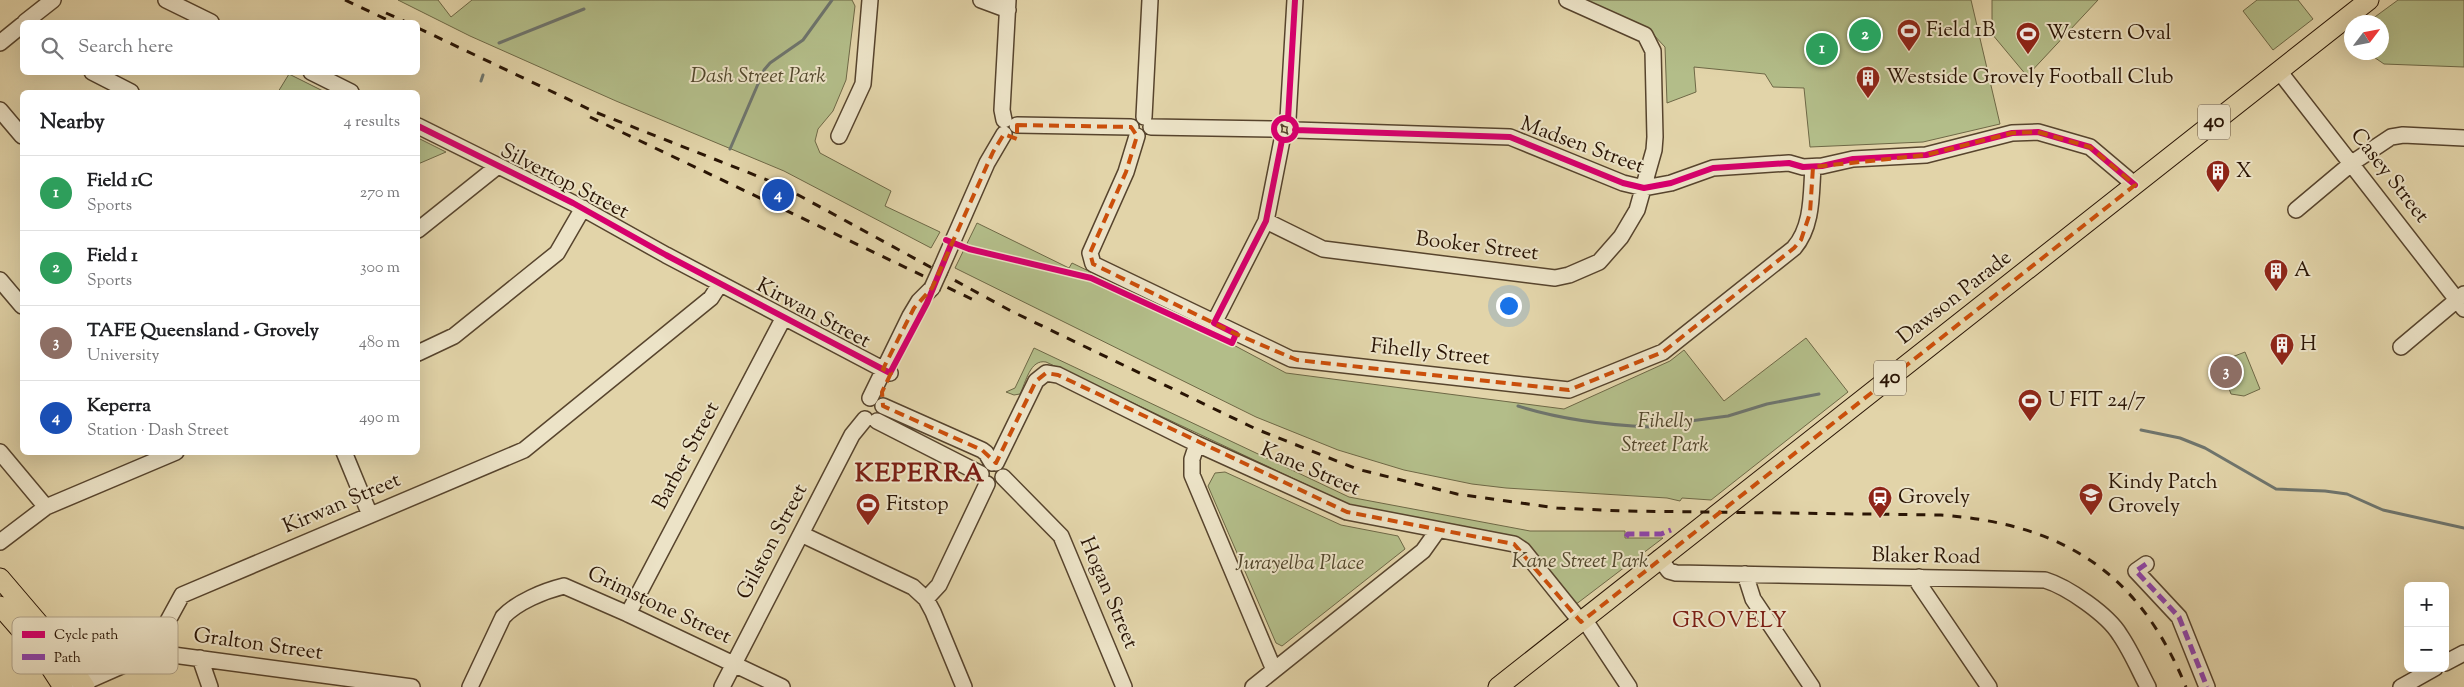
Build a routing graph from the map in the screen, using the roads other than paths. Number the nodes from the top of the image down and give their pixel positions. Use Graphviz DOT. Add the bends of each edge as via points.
graph roads {
  1 [pos="53,0"];
  2 [pos="166,0"];
  3 [pos="870,0"];
  4 [pos="981,0"];
  5 [pos="1150,0"];
  6 [pos="1295,0"];
  7 [pos="1567,0"];
  8 [pos="2368,0"];
  9 [pos="1008,5"];
  10 [pos="31,20"];
  11 [pos="207,20"];
  12 [pos="20,30"];
  13 [pos="0,43"];
  14 [pos="2279,71"];
  15 [pos="98,75"];
  16 [pos="317,75"];
  17 [pos="128,90"];
  18 [pos="347,90"];
  19 [pos="0,110"];
  20 [pos="1147,122"];
  21 [pos="1292,124"];
  22 [pos="1008,126"];
  23 [pos="420,127"];
  24 [pos="1134,131"];
  25 [pos="20,134"];
  26 [pos="1278,135"];
  27 [pos="839,136"];
  28 [pos="2464,138"];
  29 [pos="2352,163"];
  30 [pos="498,166"];
  31 [pos="1813,167"];
  32 [pos="2135,185"];
  33 [pos="1644,188"];
  34 [pos="583,208"];
  35 [pos="2296,210"];
  36 [pos="1266,221"];
  37 [pos="420,228"];
  38 [pos="0,280"];
  39 [pos="720,284"];
  40 [pos="2462,301"];
  41 [pos="20,304"];
  42 [pos="784,317"];
  43 [pos="1214,323"];
  44 [pos="2401,347"];
  45 [pos="420,352"];
  46 [pos="887,371"];
  47 [pos="878,402"];
  48 [pos="871,420"];
  49 [pos="1197,444"];
  50 [pos="0,452"];
  51 [pos="167,455"];
  52 [pos="345,455"];
  53 [pos="989,471"];
  54 [pos="46,507"];
  55 [pos="370,515"];
  56 [pos="1438,530"];
  57 [pos="801,534"];
  58 [pos="0,542"];
  59 [pos="1659,558"];
  60 [pos="2146,564"];
  61 [pos="1745,574"];
  62 [pos="1919,577"];
  63 [pos="0,578"];
  64 [pos="926,599"];
  65 [pos="0,606"];
  66 [pos="628,614"];
  67 [pos="33,617"];
  68 [pos="170,617"];
  69 [pos="12,620"];
  70 [pos="1582,620"];
  71 [pos="2464,652"];
  72 [pos="178,655"];
  73 [pos="200,658"];
  74 [pos="2449,661"];
  75 [pos="733,664"];
  76 [pos="1274,670"];
  77 [pos="2429,672"];
  78 [pos="55,674"];
  79 [pos="74,674"];
  80 [pos="106,674"];
  81 [pos="80,685"];
  82 [pos="64,687"];
  83 [pos="210,687"];
  84 [pos="412,687"];
  85 [pos="470,687"];
  86 [pos="722,687"];
  87 [pos="782,687"];
  88 [pos="964,687"];
  89 [pos="1124,687"];
  90 [pos="1253,687"];
  91 [pos="1498,687"];
  92 [pos="1629,687"];
  93 [pos="1812,687"];
  94 [pos="1989,687"];
  95 [pos="2148,687"];
  96 [pos="2207,687"];
  97 [pos="2402,687"];
  1 -- 10 [label="street"];
  2 -- 11 [label="street"];
  3 -- 27 [label="street" via="863,84"];
  4 -- 9 [label="street"];
  5 -- 20 [label="street"];
  6 -- 21 [label="street"];
  7 -- 33 [label="street, Booker Street" via="1640,32 1652,45 1655,138"];
  8 -- 14 [label="main road, Dawson Parade / 40"];
  9 -- 22 [label="street" via="1002,110"];
  12 -- 13 [label="street"];
  14 -- 29 [label="street, Casey Street"];
  14 -- 32 [label="main road, Dawson Parade / 40"];
  15 -- 17 [label="street"];
  16 -- 18 [label="street"];
  19 -- 25 [label="street"];
  20 -- 24 [label="street" via="1135,118"];
  20 -- 26 [label="street"];
  21 -- 26 [label="street" via="1292,137"];
  21 -- 33 [label="street, Madsen Street" via="1510,136 1623,183"];
  22 -- 24 [label="street"];
  22 -- 46 [label="street, bridge" via="987,162 932,288 914,308"];
  23 -- 30 [label="street, Silvertop Street"];
  24 -- 43 [label="street, Fihelly Street" via="1126,172 1090,253 1093,264"];
  26 -- 36 [label="street"];
  28 -- 29 [label="street" via="2391,137"];
  29 -- 35 [label="street"];
  29 -- 40 [label="street, Casey Street"];
  30 -- 34 [label="street, Silvertop Street"];
  30 -- 37 [label="street"];
  31 -- 32 [label="street, Madsen Street" via="1853,159 1926,154 2012,133 2038,132 2090,147"];
  31 -- 33 [label="street, Madsen Street" via="1789,163 1713,168 1671,183"];
  31 -- 43 [label="street, Fihelly Street" via="1810,213 1801,240 1794,248 1663,352 1570,390 1297,360"];
  32 -- 59 [label="main road, Dawson Parade / 40"];
  33 -- 36 [label="street, Booker Street" via="1629,225 1606,254 1582,270 1555,278 1323,249"];
  34 -- 39 [label="street, Silvertop Street"];
  34 -- 45 [label="street" via="557,253 454,336"];
  36 -- 43 [label="street"];
  38 -- 41 [label="street"];
  39 -- 42 [label="street, Kirwan Street"];
  39 -- 55 [label="street, Kirwan Street" via="711,298 524,450"];
  40 -- 44 [label="street"];
  42 -- 46 [label="street, Kirwan Street"];
  42 -- 66 [label="street, Barber Street"];
  46 -- 47 [label="street"];
  47 -- 48 [label="street" via="884,413"];
  47 -- 48 [label="street" via="862,405 861,413"];
  47 -- 53 [label="street" via="986,453"];
  48 -- 53 [label="street"];
  48 -- 57 [label="street, Gilston Street" via="852,435"];
  49 -- 53 [label="street, Kane Street" via="1058,375 1046,373 1036,381"];
  49 -- 56 [label="street, Kane Street" via="1347,512"];
  49 -- 76 [label="street" via="1192,459 1192,475"];
  50 -- 54 [label="street"];
  51 -- 54 [label="street"];
  52 -- 55 [label="street"];
  53 -- 64 [label="street" via="939,585"];
  53 -- 89 [label="street, Hogan Street" via="1003,470 1003,477 1061,536"];
  54 -- 58 [label="street"];
  55 -- 68 [label="street, Kirwan Street" via="182,595"];
  56 -- 70 [label="street, Kane Street" via="1514,544 1523,550"];
  56 -- 76 [label="street" via="1423,551"];
  57 -- 64 [label="street" via="913,587"];
  57 -- 75 [label="street, Gilston Street"];
  59 -- 61 [label="street, Blaker Road" via="1669,571 1676,573"];
  59 -- 70 [label="main road, Dawson Parade / 40"];
  60 -- 96 [label="street" via="2136,571 2180,617"];
  61 -- 62 [label="street, Blaker Road"];
  61 -- 93 [label="street" via="1753,599"];
  62 -- 94 [label="street" via="1919,584"];
  62 -- 95 [label="street, Blaker Road" via="2052,582 2108,620 2120,634"];
  63 -- 67 [label="main road"];
  64 -- 88 [label="street"];
  65 -- 69 [label="main road"];
  66 -- 75 [label="street, Grimstone Street"];
  66 -- 85 [label="street, Grimstone Street" via="568,587 560,587 524,602 503,617"];
  70 -- 91 [label="main road, Dawson Parade / 40"];
  70 -- 92 [label="street, Kane Street"];
  71 -- 74 [label="street"];
  72 -- 73 [label="street, Gralton Street"];
  73 -- 83 [label="street"];
  73 -- 84 [label="street, Gralton Street"];
  75 -- 86 [label="street, Gilston Street"];
  75 -- 87 [label="street, Grimstone Street"];
  76 -- 90 [label="street"];
  77 -- 97 [label="street"];
  78 -- 82 [label="main road"];
  79 -- 81 [label="main road"];
  80 -- 81 [label="street, Gralton Street"];
}
